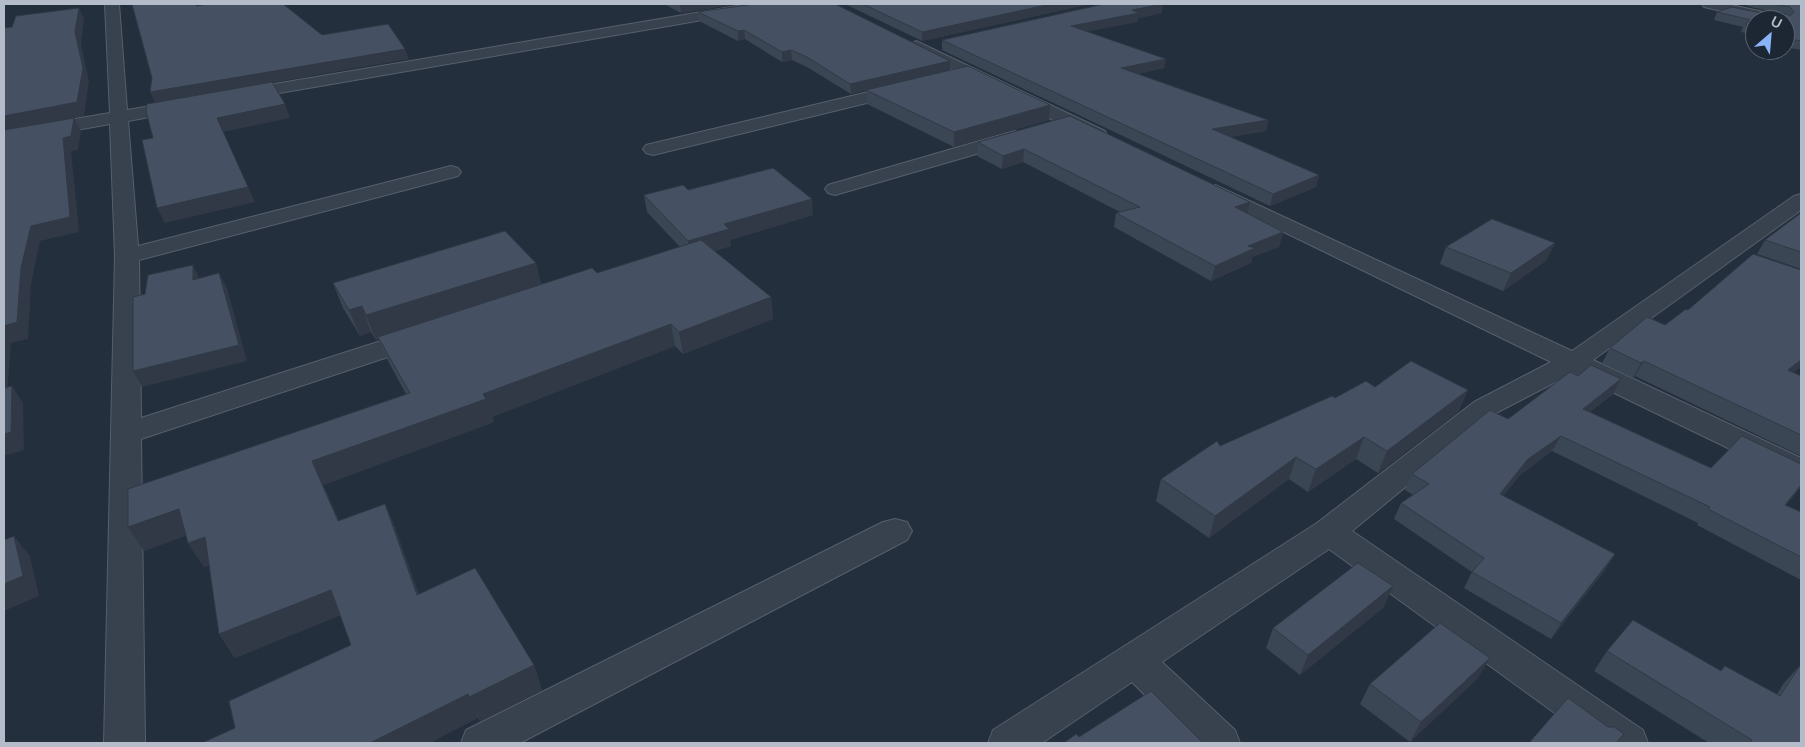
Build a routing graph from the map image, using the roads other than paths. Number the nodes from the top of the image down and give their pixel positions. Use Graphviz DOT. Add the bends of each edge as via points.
graph roads {
  1 [pos="112,4"];
  2 [pos="772,4"];
  3 [pos="1709,4"];
  4 [pos="1745,12"];
  5 [pos="896,36"];
  6 [pos="970,72"];
  7 [pos="941,79"];
  8 [pos="922,84"];
  9 [pos="226,98"];
  10 [pos="196,103"];
  11 [pos="118,117"];
  12 [pos="1070,121"];
  13 [pos="4,137"];
  14 [pos="1113,142"];
  15 [pos="653,149"];
  16 [pos="451,172"];
  17 [pos="1192,180"];
  18 [pos="835,189"];
  19 [pos="1801,200"];
  20 [pos="127,256"];
  21 [pos="445,329"];
  22 [pos="1573,362"];
  23 [pos="127,433"];
  24 [pos="1801,471"];
  25 [pos="895,531"];
  26 [pos="1330,532"];
  27 [pos="1134,659"];
  28 [pos="125,743"];
  29 [pos="481,743"];
  30 [pos="1008,743"];
  31 [pos="1220,743"];
  32 [pos="1628,743"];
  1 -- 11 [label="street"];
  2 -- 9 [label="street"];
  3 -- 4 [label="street"];
  5 -- 6 [label="street" via="930,46"];
  6 -- 7 [label="street"];
  6 -- 12 [label="street"];
  8 -- 15 [label="street"];
  10 -- 11 [label="street"];
  11 -- 13 [label="street"];
  11 -- 20 [label="street"];
  12 -- 14 [label="street"];
  12 -- 18 [label="street"];
  16 -- 20 [label="street"];
  17 -- 22 [label="street"];
  19 -- 22 [label="street" via="1738,257"];
  20 -- 23 [label="street"];
  21 -- 23 [label="street"];
  22 -- 24 [label="street"];
  22 -- 26 [label="street" via="1484,408"];
  23 -- 28 [label="street"];
  25 -- 29 [label="street"];
  26 -- 27 [label="street"];
  26 -- 32 [label="street"];
  27 -- 30 [label="street"];
  27 -- 31 [label="street"];
}
